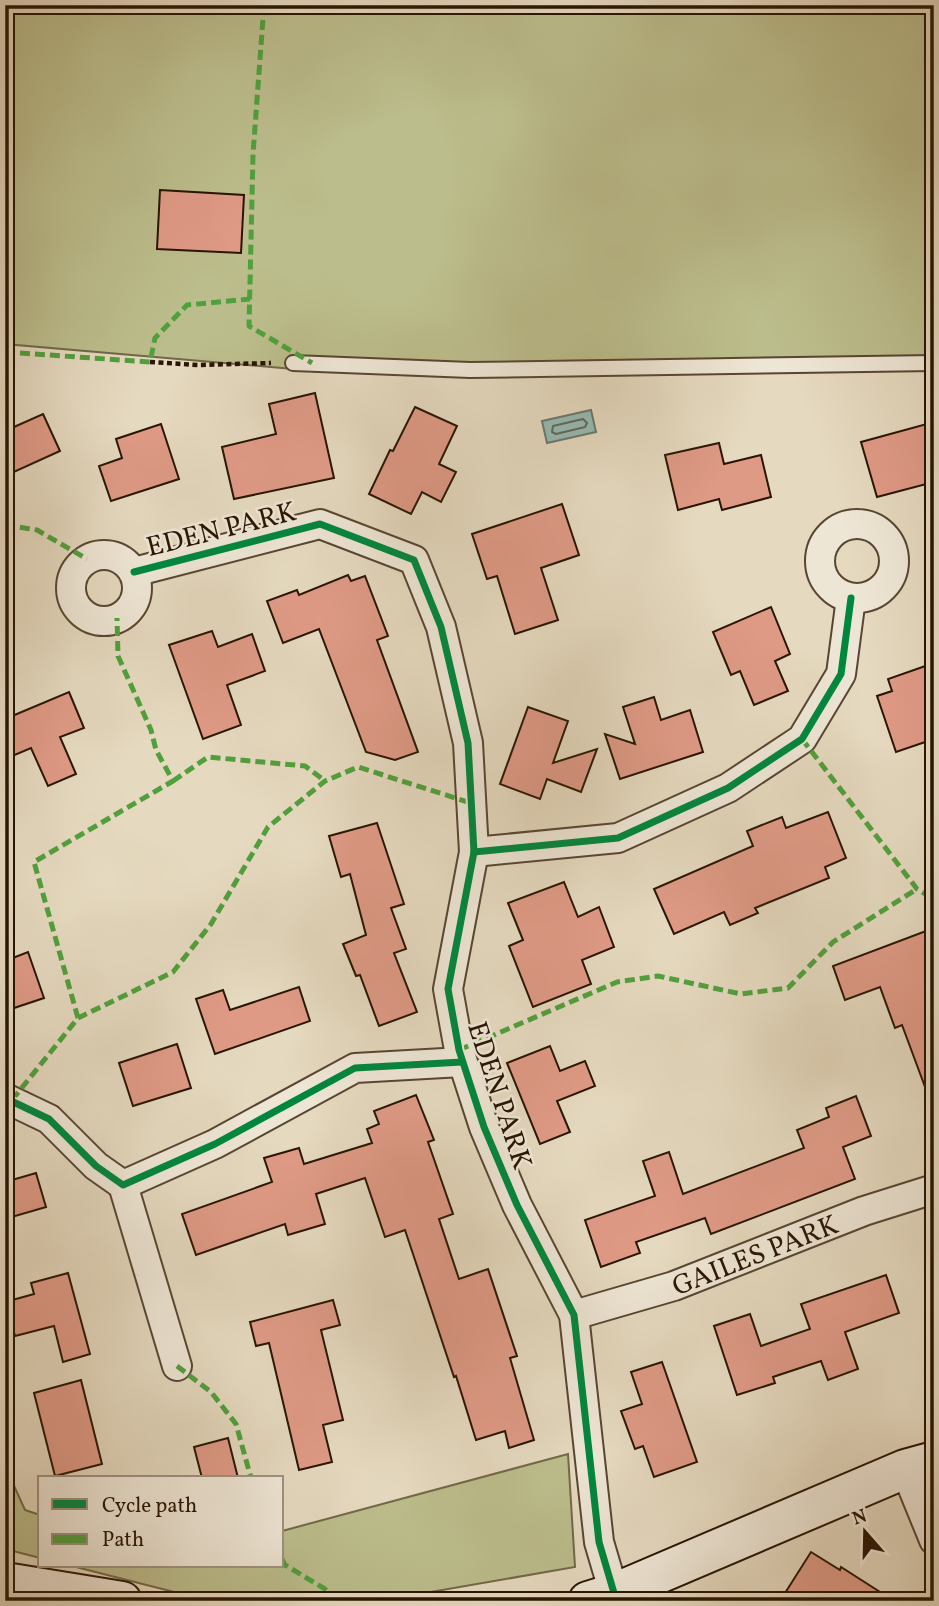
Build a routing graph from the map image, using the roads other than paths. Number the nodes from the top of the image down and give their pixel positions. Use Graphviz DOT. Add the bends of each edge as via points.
graph roads {
  1 [pos="293,363"];
  2 [pos="934,363"];
  3 [pos="134,572"];
  4 [pos="851,598"];
  5 [pos="474,852"];
  6 [pos="462,1062"];
  7 [pos="5,1098"];
  8 [pos="123,1185"];
  9 [pos="934,1189"];
  10 [pos="574,1315"];
  11 [pos="177,1366"];
  12 [pos="919,1465"];
  13 [pos="934,1540"];
  14 [pos="5,1582"];
  15 [pos="601,1597"];
  16 [pos="122,1601"];
  1 -- 2 [label="lane" via="470,370"];
  3 -- 5 [label="street, EDEN PARK" via="320,524 414,560 441,627 468,743"];
  4 -- 5 [label="street" via="841,674 802,739 728,788 618,838"];
  5 -- 6 [label="street, EDEN PARK" via="448,989"];
  6 -- 8 [label="street" via="355,1068 215,1144"];
  6 -- 10 [label="street, EDEN PARK" via="517,1205"];
  7 -- 8 [label="street" via="49,1119 96,1166"];
  8 -- 11 [label="street"];
  9 -- 10 [label="street, GAILES PARK" via="864,1211 674,1286"];
  10 -- 15 [label="street, EDEN PARK"];
  12 -- 13 [label="street"];
  12 -- 15 [label="street"];
  14 -- 16 [label="street"];
}
